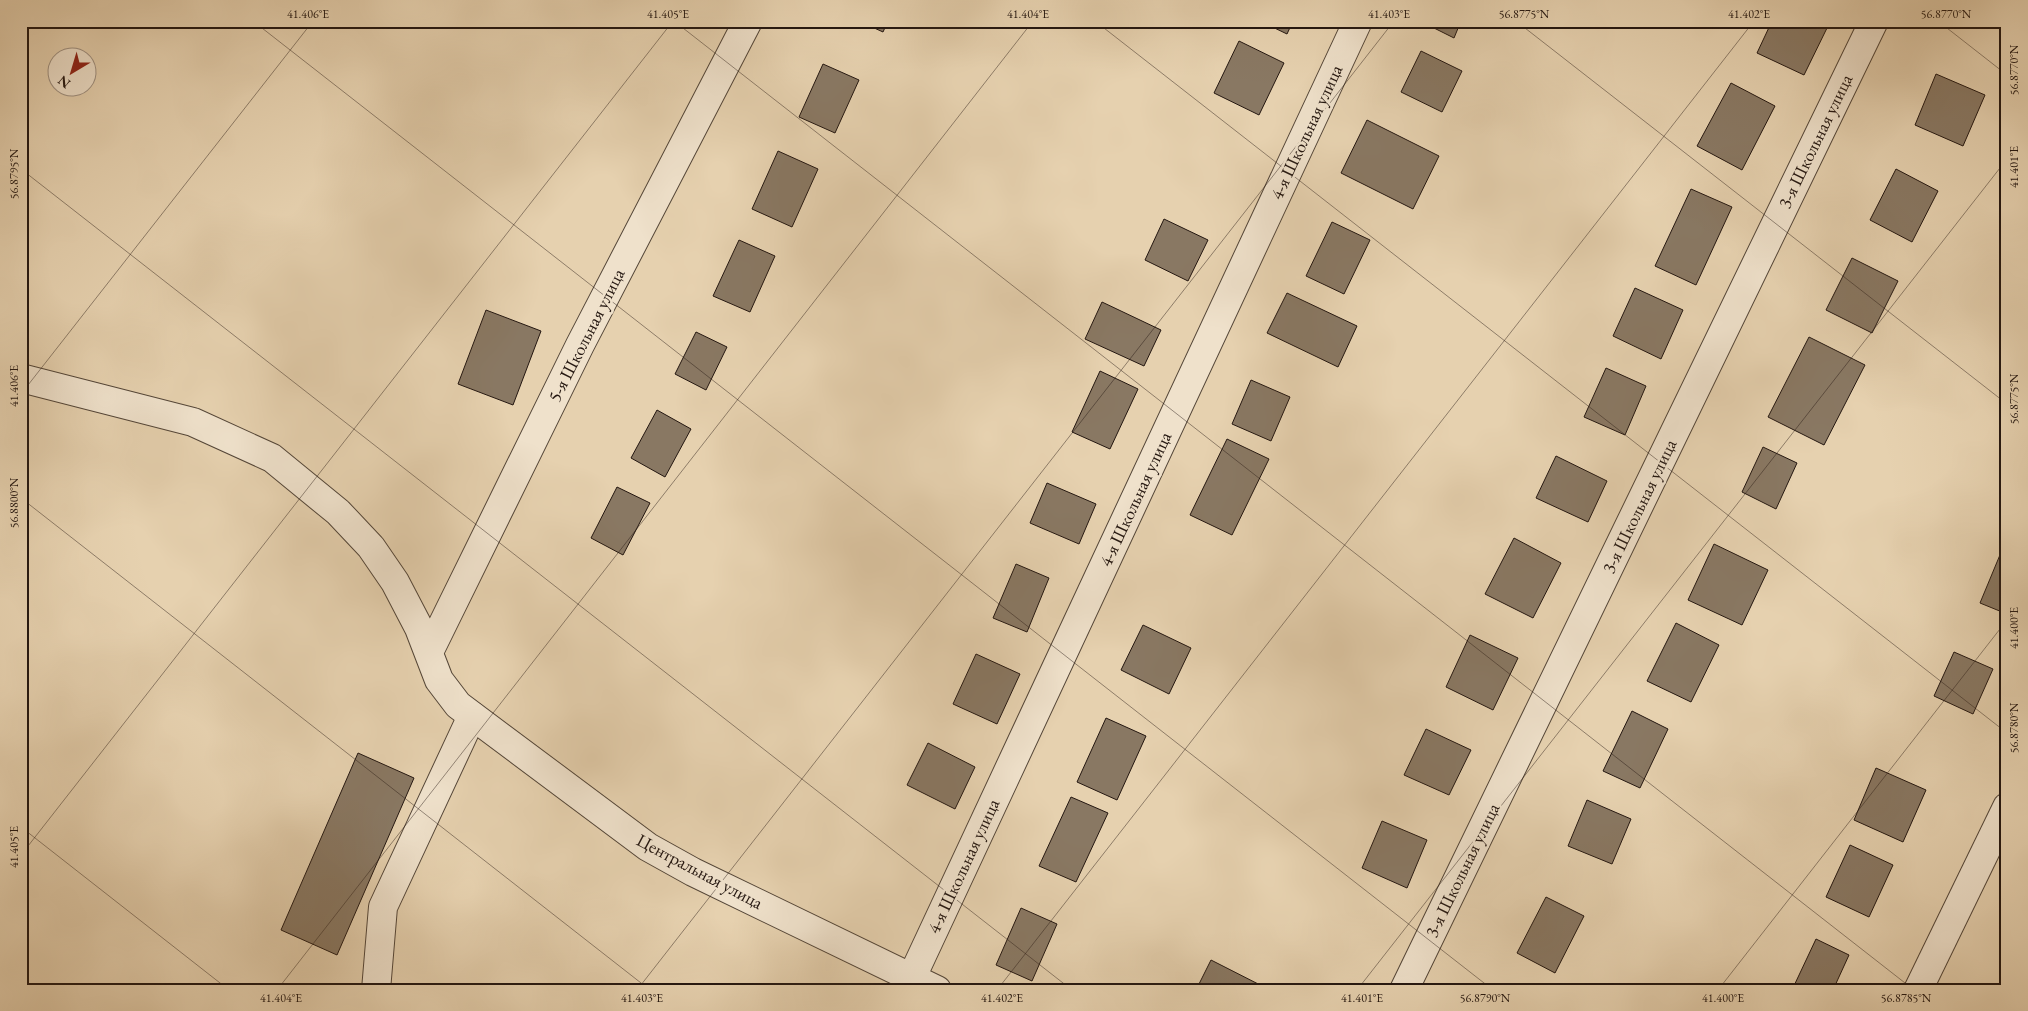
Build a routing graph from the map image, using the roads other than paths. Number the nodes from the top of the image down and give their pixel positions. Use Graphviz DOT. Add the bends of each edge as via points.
graph roads {
  1 [pos="748,21"];
  2 [pos="1358,21"];
  3 [pos="1874,21"];
  4 [pos="21,378"];
  5 [pos="429,652"];
  6 [pos="472,716"];
  7 [pos="2007,807"];
  8 [pos="912,977"];
  9 [pos="376,990"];
  10 [pos="937,990"];
  11 [pos="1404,990"];
  12 [pos="1918,990"];
  1 -- 5 [label="street, 5-я Школьная улица" via="580,345"];
  2 -- 8 [label="street, 4-я Школьная улица"];
  3 -- 11 [label="street, 3-я Школьная улица"];
  4 -- 5 [label="street, Центральная улица" via="192,422 272,458 338,512 371,547 394,582"];
  5 -- 6 [label="street, Центральная улица" via="439,680 458,706"];
  6 -- 8 [label="street, Центральная улица" via="648,847"];
  6 -- 9 [label="street" via="383,908"];
  7 -- 12 [label="street"];
  8 -- 10 [label="street, Центральная улица"];
}
